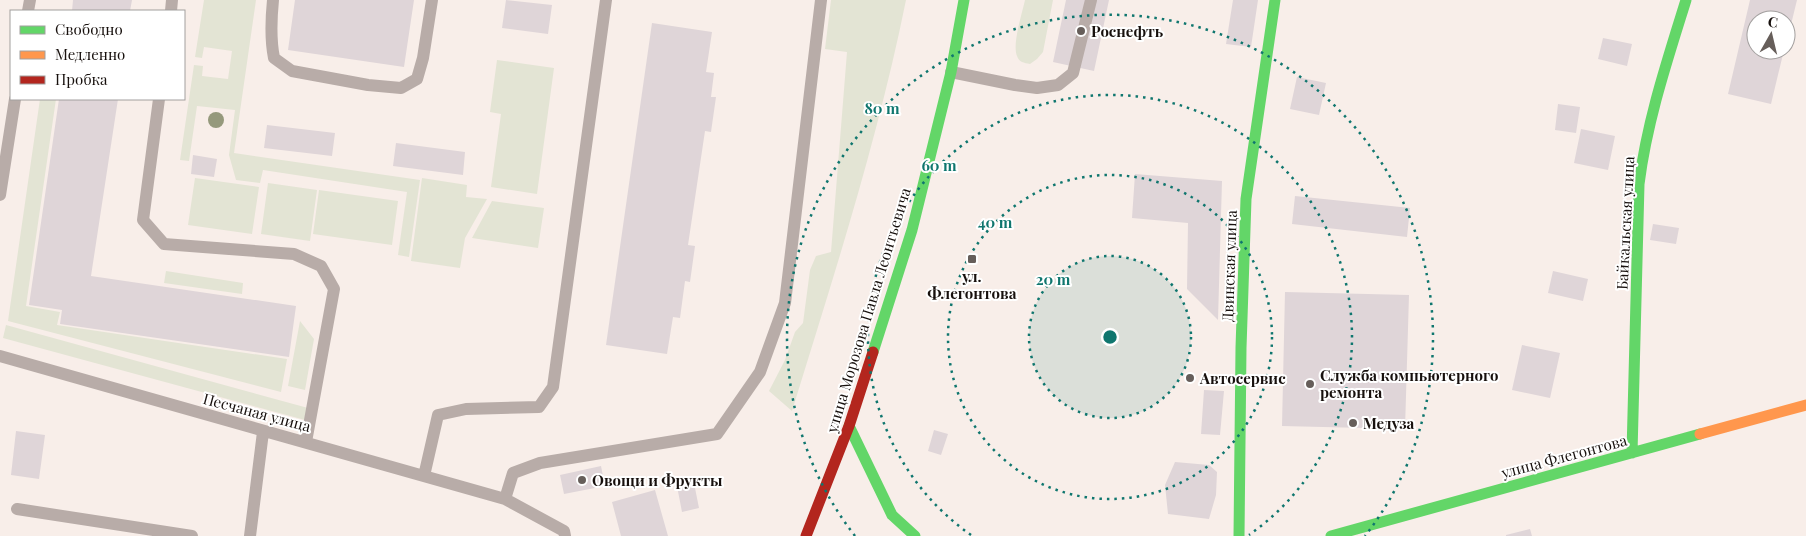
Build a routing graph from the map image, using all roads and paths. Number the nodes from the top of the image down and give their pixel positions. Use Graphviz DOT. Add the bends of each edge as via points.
graph roads {
  1 [pos="274,0"];
  2 [pos="432,0"];
  3 [pos="606,0"];
  4 [pos="821,0"];
  5 [pos="964,0"];
  6 [pos="1091,0"];
  7 [pos="1275,0"];
  8 [pos="1686,0"];
  9 [pos="951,72"];
  10 [pos="15,100"];
  11 [pos="159,100"];
  12 [pos="0,195"];
  13 [pos="0,356"];
  14 [pos="1806,405"];
  15 [pos="849,426"];
  16 [pos="264,432"];
  17 [pos="306,442"];
  18 [pos="1632,453"];
  19 [pos="424,476"];
  20 [pos="505,499"];
  21 [pos="17,509"];
  22 [pos="192,536"];
  23 [pos="250,536"];
  24 [pos="565,536"];
  25 [pos="806,536"];
  26 [pos="915,536"];
  27 [pos="1239,536"];
  28 [pos="1331,536"];
  1 -- 2 [label="lane" via="270,40 274,58 292,71 401,88 417,79 424,58"];
  3 -- 19 [label="lane" via="553,388 539,407 466,409 438,415"];
  4 -- 20 [label="lane" via="785,303 760,372 717,434 540,463 513,473"];
  5 -- 9 [label="street, улица Морозова Павла Леонтьевича"];
  6 -- 9 [label="lane" via="1073,73 1058,85 1037,88"];
  7 -- 27 [label="street, Двинская улица" via="1246,199"];
  8 -- 18 [label="street, Байкальская улица" via="1642,154"];
  9 -- 15 [label="street, улица Морозова Павла Леонтьевича" via="912,230"];
  10 -- 12 [label="lane"];
  11 -- 17 [label="lane" via="144,220 164,244 294,254 321,266 334,289"];
  13 -- 16 [label="lane, Песчаная улица"];
  14 -- 18 [label="street, улица Флегонтова"];
  15 -- 25 [label="street, улица Морозова Павла Леонтьевича"];
  15 -- 26 [label="street" via="892,515"];
  16 -- 17 [label="lane, Песчаная улица"];
  16 -- 23 [label="lane"];
  17 -- 19 [label="lane, Песчаная улица"];
  18 -- 28 [label="street, улица Флегонтова"];
  19 -- 20 [label="lane, Песчаная улица"];
  20 -- 24 [label="lane, Песчаная улица" via="564,531"];
  21 -- 22 [label="lane"];
}
